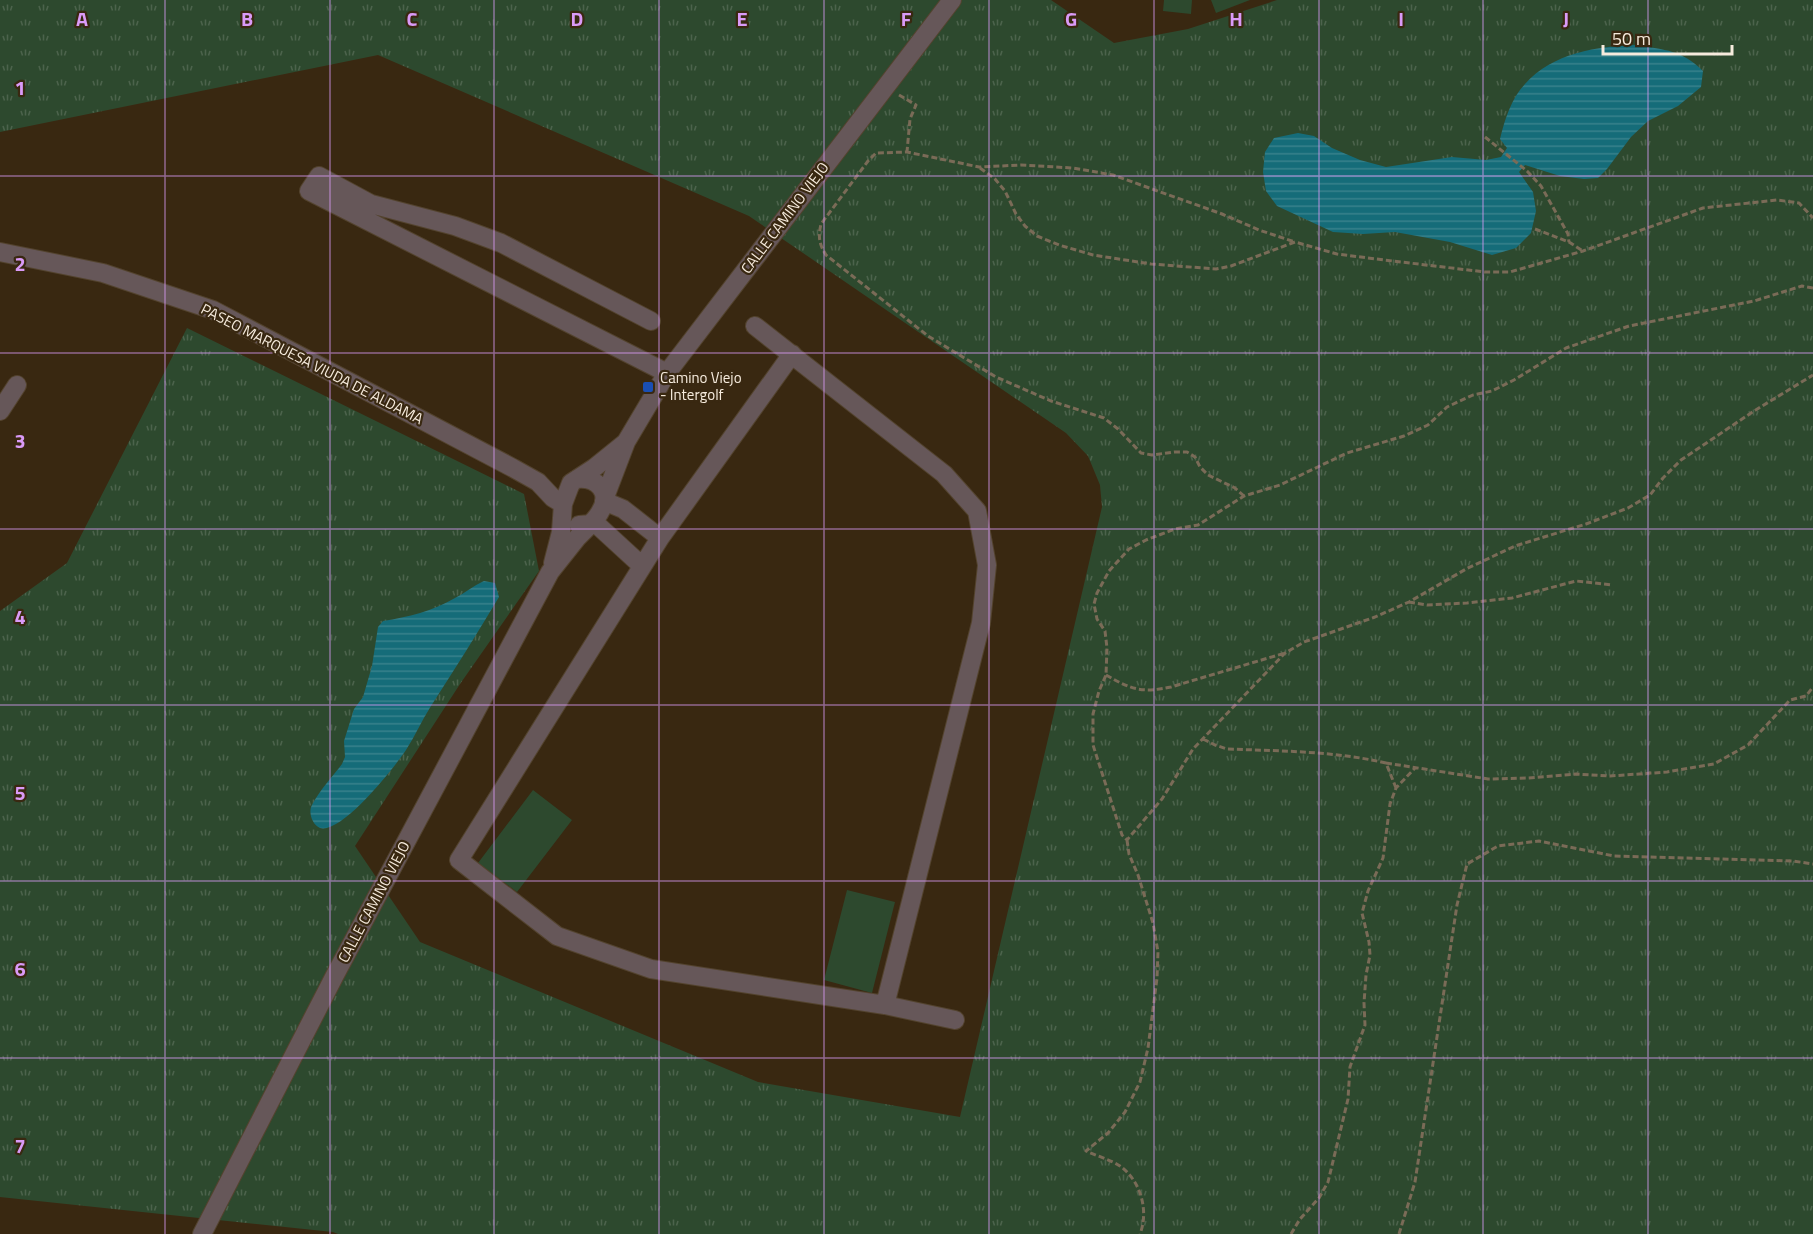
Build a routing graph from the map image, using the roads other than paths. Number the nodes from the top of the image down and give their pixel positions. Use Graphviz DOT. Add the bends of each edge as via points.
graph roads {
  1 [pos="951,0"];
  2 [pos="0,252"];
  3 [pos="651,321"];
  4 [pos="755,326"];
  5 [pos="792,354"];
  6 [pos="667,374"];
  7 [pos="17,386"];
  8 [pos="1,409"];
  9 [pos="626,442"];
  10 [pos="513,468"];
  11 [pos="574,481"];
  12 [pos="604,499"];
  13 [pos="563,509"];
  14 [pos="592,522"];
  15 [pos="660,538"];
  16 [pos="642,566"];
  17 [pos="550,572"];
  18 [pos="885,1005"];
  19 [pos="954,1020"];
  20 [pos="202,1234"];
  1 -- 6 [label="street, CALLE CAMINO VIEJO"];
  2 -- 10 [label="street, PASEO MARQUESA VIUDA DE ALDAMA" via="103,273 213,310"];
  3 -- 6 [label="street" via="501,243 455,226 371,204 319,176 309,191"];
  4 -- 5 [label="street"];
  5 -- 15 [label="street"];
  5 -- 18 [label="street" via="944,474 977,511 987,565 981,623"];
  6 -- 9 [label="street, CALLE CAMINO VIEJO"];
  7 -- 8 [label="street"];
  9 -- 11 [label="street, CALLE CAMINO VIEJO"];
  9 -- 12 [label="street, CALLE CAMINO VIEJO"];
  10 -- 11 [label="street, PASEO MARQUESA VIUDA DE ALDAMA" via="553,480"];
  10 -- 13 [label="street, PASEO MARQUESA VIUDA DE ALDAMA" via="538,482"];
  11 -- 12 [label="street" via="586,478 596,482"];
  11 -- 13 [label="street"];
  12 -- 14 [label="street" via="601,512"];
  12 -- 15 [label="street"];
  13 -- 14 [label="street" via="568,521 580,525"];
  13 -- 17 [label="street, CALLE CAMINO VIEJO"];
  14 -- 16 [label="street"];
  14 -- 17 [label="street, CALLE CAMINO VIEJO"];
  15 -- 16 [label="street"];
  16 -- 18 [label="street" via="459,860 557,936 651,969"];
  17 -- 20 [label="street, CALLE CAMINO VIEJO"];
  18 -- 19 [label="street"];
}
